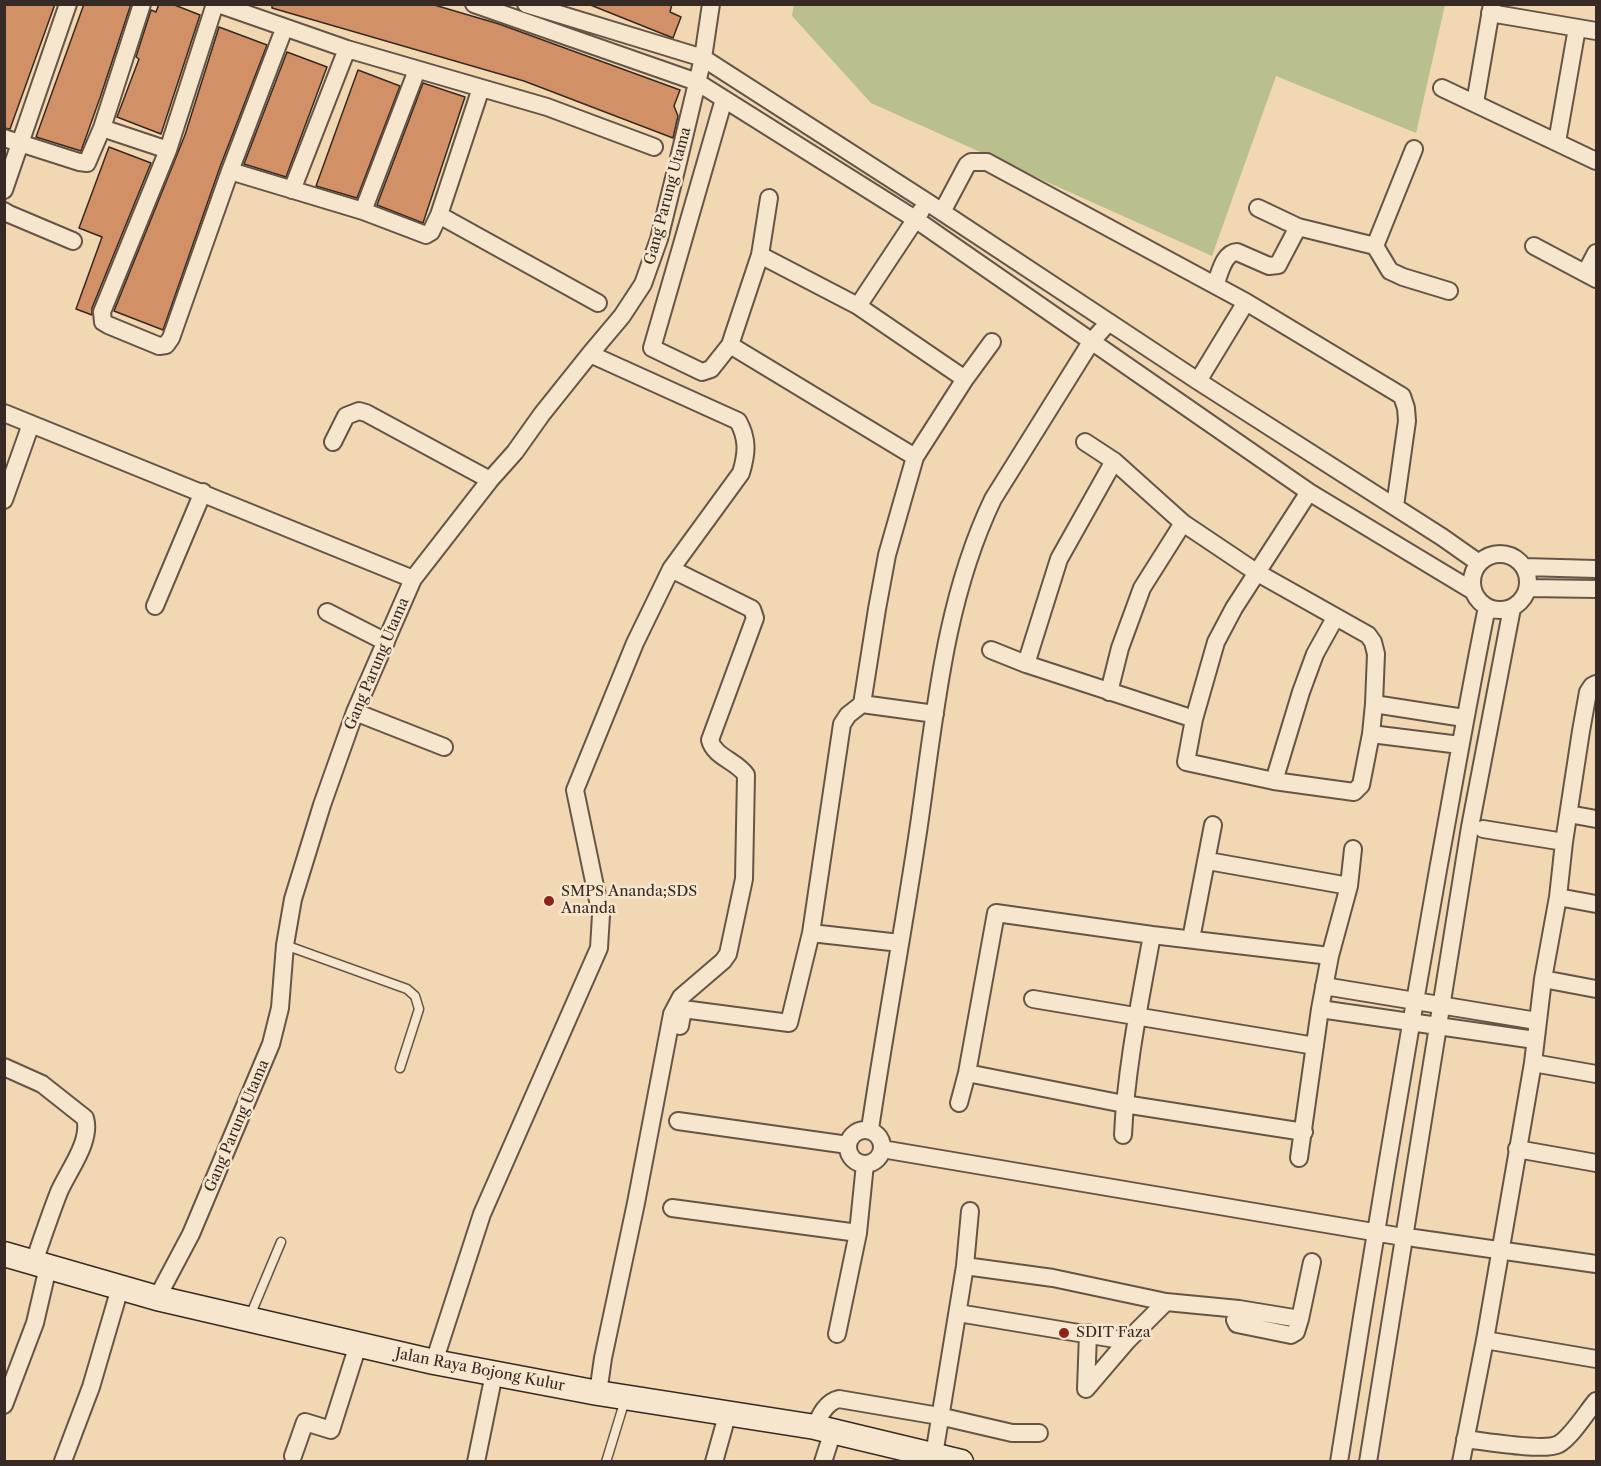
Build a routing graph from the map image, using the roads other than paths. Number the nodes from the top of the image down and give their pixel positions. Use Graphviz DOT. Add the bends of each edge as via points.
graph roads {
  1 [pos="69,4"];
  2 [pos="142,4"];
  3 [pos="216,4"];
  4 [pos="474,4"];
  5 [pos="711,4"];
  6 [pos="534,6"];
  7 [pos="1491,9"];
  8 [pos="532,26"];
  9 [pos="1577,27"];
  10 [pos="284,29"];
  11 [pos="1596,31"];
  12 [pos="347,50"];
  13 [pos="703,58"];
  14 [pos="417,70"];
  15 [pos="697,82"];
  16 [pos="482,88"];
  17 [pos="1442,88"];
  18 [pos="724,99"];
  19 [pos="1475,104"];
  20 [pos="102,128"];
  21 [pos="12,140"];
  22 [pos="1557,142"];
  23 [pos="654,147"];
  24 [pos="1414,149"];
  25 [pos="168,150"];
  26 [pos="1596,161"];
  27 [pos="230,171"];
  28 [pos="4,190"];
  29 [pos="292,190"];
  30 [pos="769,198"];
  31 [pos="927,202"];
  32 [pos="1258,208"];
  33 [pos="4,210"];
  34 [pos="363,212"];
  35 [pos="942,212"];
  36 [pos="439,215"];
  37 [pos="915,219"];
  38 [pos="1298,227"];
  39 [pos="73,241"];
  40 [pos="1375,246"];
  41 [pos="1534,246"];
  42 [pos="1596,253"];
  43 [pos="760,255"];
  44 [pos="1591,276"];
  45 [pos="1215,285"];
  46 [pos="1449,291"];
  47 [pos="1245,302"];
  48 [pos="598,303"];
  49 [pos="858,306"];
  50 [pos="1109,322"];
  51 [pos="992,342"];
  52 [pos="1091,342"];
  53 [pos="730,345"];
  54 [pos="590,354"];
  55 [pos="965,379"];
  56 [pos="1198,381"];
  57 [pos="4,413"];
  58 [pos="31,424"];
  59 [pos="333,442"];
  60 [pos="1085,442"];
  61 [pos="915,457"];
  62 [pos="1113,461"];
  63 [pos="490,480"];
  64 [pos="203,492"];
  65 [pos="1309,492"];
  66 [pos="4,500"];
  67 [pos="1395,506"];
  68 [pos="1183,523"];
  69 [pos="1479,563"];
  70 [pos="1594,564"];
  71 [pos="1524,567"];
  72 [pos="671,569"];
  73 [pos="1256,572"];
  74 [pos="413,579"];
  75 [pos="1528,588"];
  76 [pos="1590,589"];
  77 [pos="1473,591"];
  78 [pos="155,606"];
  79 [pos="1487,607"];
  80 [pos="1512,608"];
  81 [pos="327,612"];
  82 [pos="1335,618"];
  83 [pos="386,642"];
  84 [pos="991,650"];
  85 [pos="1026,664"];
  86 [pos="1596,684"];
  87 [pos="1109,692"];
  88 [pos="862,704"];
  89 [pos="1374,704"];
  90 [pos="355,712"];
  91 [pos="935,714"];
  92 [pos="1194,718"];
  93 [pos="1464,718"];
  94 [pos="1588,732"];
  95 [pos="1371,734"];
  96 [pos="1460,745"];
  97 [pos="444,747"];
  98 [pos="1274,781"];
  99 [pos="1569,814"];
  100 [pos="1596,819"];
  101 [pos="1213,825"];
  102 [pos="1483,829"];
  103 [pos="1564,842"];
  104 [pos="1353,849"];
  105 [pos="1208,861"];
  106 [pos="1349,886"];
  107 [pos="1558,897"];
  108 [pos="1596,904"];
  109 [pos="811,933"];
  110 [pos="1152,935"];
  111 [pos="1191,939"];
  112 [pos="900,943"];
  113 [pos="285,945"];
  114 [pos="1330,956"];
  115 [pos="1543,980"];
  116 [pos="1324,986"];
  117 [pos="1596,989"];
  118 [pos="1033,999"];
  119 [pos="1414,1001"];
  120 [pos="1441,1006"];
  121 [pos="1320,1009"];
  122 [pos="1137,1016"];
  123 [pos="1537,1021"];
  124 [pos="1411,1023"];
  125 [pos="1437,1027"];
  126 [pos="1536,1040"];
  127 [pos="1315,1046"];
  128 [pos="1533,1063"];
  129 [pos="673,1066"];
  130 [pos="4,1067"];
  131 [pos="400,1068"];
  132 [pos="967,1073"];
  133 [pos="1596,1074"];
  134 [pos="959,1103"];
  135 [pos="1124,1104"];
  136 [pos="678,1121"];
  137 [pos="870,1129"];
  138 [pos="1304,1132"];
  139 [pos="1123,1135"];
  140 [pos="848,1145"];
  141 [pos="882,1149"];
  142 [pos="1518,1149"];
  143 [pos="1299,1158"];
  144 [pos="1596,1163"];
  145 [pos="865,1164"];
  146 [pos="672,1208"];
  147 [pos="970,1211"];
  148 [pos="1375,1231"];
  149 [pos="858,1233"];
  150 [pos="1408,1238"];
  151 [pos="281,1242"];
  152 [pos="1499,1251"];
  153 [pos="4,1254"];
  154 [pos="1312,1262"];
  155 [pos="1596,1264"];
  156 [pos="41,1265"];
  157 [pos="965,1266"];
  158 [pos="120,1288"];
  159 [pos="157,1298"];
  160 [pos="1166,1302"];
  161 [pos="958,1313"];
  162 [pos="248,1319"];
  163 [pos="1088,1333"];
  164 [pos="837,1334"];
  165 [pos="1485,1340"];
  166 [pos="1127,1341"];
  167 [pos="358,1345"];
  168 [pos="1596,1359"];
  169 [pos="434,1362"];
  170 [pos="494,1374"];
  171 [pos="598,1393"];
  172 [pos="626,1397"];
  173 [pos="1596,1401"];
  174 [pos="4,1405"];
  175 [pos="728,1412"];
  176 [pos="939,1416"];
  177 [pos="824,1429"];
  178 [pos="1040,1433"];
  179 [pos="1465,1439"];
  180 [pos="934,1455"];
  181 [pos="293,1456"];
  182 [pos="63,1461"];
  183 [pos="476,1461"];
  184 [pos="606,1461"];
  185 [pos="714,1461"];
  186 [pos="823,1461"];
  187 [pos="961,1461"];
  188 [pos="1339,1461"];
  189 [pos="1368,1461"];
  190 [pos="1461,1461"];
  1 -- 21 [label="street"];
  2 -- 20 [label="street"];
  3 -- 10 [label="street"];
  3 -- 25 [label="street"];
  4 -- 8 [label="street"];
  5 -- 13 [label="street, Gang Parung Utama"];
  6 -- 8 [label="street"];
  6 -- 13 [label="street"];
  7 -- 9 [label="street"];
  7 -- 19 [label="street"];
  8 -- 15 [label="street"];
  9 -- 11 [label="street"];
  9 -- 22 [label="street"];
  10 -- 12 [label="street"];
  10 -- 27 [label="street"];
  12 -- 14 [label="street"];
  12 -- 29 [label="street"];
  13 -- 15 [label="street, Gang Parung Utama"];
  13 -- 31 [label="street"];
  14 -- 16 [label="street"];
  14 -- 34 [label="street"];
  15 -- 18 [label="street"];
  15 -- 54 [label="street, Gang Parung Utama" via="659,239 643,284"];
  16 -- 23 [label="street" via="547,107"];
  16 -- 36 [label="street"];
  17 -- 19 [label="street"];
  18 -- 37 [label="street"];
  18 -- 53 [label="street" via="652,348 702,372 711,369"];
  19 -- 22 [label="street"];
  20 -- 21 [label="street" via="84,163"];
  20 -- 25 [label="street"];
  21 -- 28 [label="street"];
  22 -- 26 [label="street"];
  24 -- 40 [label="street"];
  25 -- 27 [label="street" via="102,317 108,325 159,346 166,345 171,338"];
  27 -- 29 [label="street"];
  29 -- 34 [label="street"];
  30 -- 43 [label="street"];
  31 -- 35 [label="street"];
  31 -- 37 [label="street"];
  32 -- 38 [label="street"];
  33 -- 39 [label="street"];
  34 -- 36 [label="street" via="426,235"];
  35 -- 45 [label="street" via="967,165 987,162"];
  35 -- 50 [label="street"];
  36 -- 48 [label="street"];
  37 -- 49 [label="street"];
  37 -- 52 [label="street"];
  38 -- 40 [label="street"];
  38 -- 45 [label="street" via="1278,265 1269,266 1233,252 1227,256"];
  40 -- 46 [label="street" via="1390,271"];
  41 -- 44 [label="street"];
  42 -- 44 [label="street"];
  43 -- 49 [label="street"];
  43 -- 53 [label="street"];
  45 -- 47 [label="street"];
  47 -- 56 [label="street"];
  47 -- 67 [label="street" via="1402,396 1407,421"];
  49 -- 55 [label="street"];
  50 -- 52 [label="street"];
  50 -- 56 [label="street"];
  51 -- 55 [label="street"];
  52 -- 65 [label="street"];
  52 -- 91 [label="street" via="1012,466 980,526 951,620"];
  53 -- 61 [label="street"];
  54 -- 63 [label="street, Gang Parung Utama"];
  54 -- 72 [label="street" via="738,421 744,431 747,443 741,473"];
  55 -- 61 [label="street"];
  56 -- 67 [label="street"];
  57 -- 58 [label="street"];
  58 -- 64 [label="street"];
  58 -- 66 [label="street"];
  59 -- 63 [label="street" via="346,416 359,411"];
  60 -- 62 [label="street"];
  61 -- 88 [label="street" via="887,555"];
  62 -- 68 [label="street"];
  62 -- 85 [label="street" via="1059,559"];
  63 -- 74 [label="street, Gang Parung Utama"];
  64 -- 74 [label="street"];
  64 -- 78 [label="street"];
  65 -- 73 [label="street"];
  65 -- 77 [label="street"];
  67 -- 69 [label="street"];
  68 -- 73 [label="street"];
  68 -- 87 [label="street" via="1142,588"];
  69 -- 71 [label="street" via="1494,554 1511,555"];
  69 -- 77 [label="street" via="1472,576"];
  70 -- 71 [label="street"];
  70 -- 76 [label="street"];
  71 -- 75 [label="street"];
  72 -- 169 [label="street" via="635,643 574,790 601,915 599,948 482,1214"];
  72 -- 171 [label="street" via="754,613 710,740 714,750 746,775 744,879 728,954 681,997 672,1014"];
  73 -- 82 [label="street"];
  73 -- 92 [label="street" via="1216,642"];
  74 -- 83 [label="street, Gang Parung Utama"];
  75 -- 76 [label="street"];
  75 -- 80 [label="street"];
  77 -- 79 [label="street"];
  79 -- 80 [label="street"];
  79 -- 93 [label="street"];
  80 -- 120 [label="street"];
  81 -- 83 [label="street"];
  82 -- 89 [label="street" via="1368,635 1373,642"];
  82 -- 98 [label="street" via="1315,654"];
  83 -- 90 [label="street, Gang Parung Utama"];
  84 -- 85 [label="street"];
  85 -- 87 [label="street"];
  86 -- 94 [label="street" via="1588,692"];
  87 -- 92 [label="street"];
  88 -- 91 [label="street"];
  88 -- 109 [label="street" via="842,724"];
  89 -- 93 [label="street"];
  89 -- 95 [label="street"];
  90 -- 97 [label="street"];
  90 -- 113 [label="street, Gang Parung Utama" via="293,898"];
  91 -- 112 [label="street"];
  92 -- 98 [label="street" via="1186,762"];
  93 -- 96 [label="street"];
  94 -- 99 [label="street"];
  95 -- 96 [label="street"];
  95 -- 98 [label="street" via="1361,785 1354,792"];
  96 -- 119 [label="street"];
  99 -- 100 [label="street"];
  99 -- 103 [label="street"];
  101 -- 105 [label="street"];
  102 -- 103 [label="street"];
  103 -- 107 [label="street"];
  104 -- 106 [label="street"];
  105 -- 106 [label="street"];
  105 -- 111 [label="street"];
  106 -- 114 [label="street"];
  107 -- 108 [label="street"];
  107 -- 115 [label="street"];
  109 -- 112 [label="street"];
  109 -- 129 [label="street" via="789,1023 683,1009"];
  110 -- 111 [label="street"];
  110 -- 122 [label="street"];
  110 -- 132 [label="street" via="996,913"];
  111 -- 114 [label="street"];
  112 -- 137 [label="street"];
  113 -- 131 [label="lane" via="407,989 416,996 419,1009"];
  113 -- 159 [label="street, Gang Parung Utama" via="280,1008 271,1044 191,1234"];
  114 -- 116 [label="street"];
  115 -- 117 [label="street"];
  115 -- 123 [label="street"];
  116 -- 119 [label="street"];
  116 -- 121 [label="street"];
  118 -- 122 [label="street"];
  119 -- 120 [label="street"];
  119 -- 124 [label="street"];
  120 -- 123 [label="street"];
  120 -- 125 [label="street"];
  121 -- 124 [label="street"];
  121 -- 127 [label="street"];
  122 -- 127 [label="street"];
  122 -- 135 [label="street"];
  123 -- 126 [label="street"];
  124 -- 125 [label="street"];
  124 -- 148 [label="street"];
  125 -- 126 [label="street"];
  125 -- 150 [label="street"];
  126 -- 128 [label="street"];
  127 -- 138 [label="street"];
  128 -- 133 [label="street"];
  128 -- 142 [label="street"];
  130 -- 156 [label="street" via="42,1084 85,1118 87,1127 77,1159 60,1190"];
  132 -- 134 [label="street"];
  132 -- 135 [label="street"];
  135 -- 138 [label="street"];
  135 -- 139 [label="street"];
  136 -- 140 [label="street"];
  137 -- 140 [label="street" via="855,1132"];
  137 -- 141 [label="street" via="882,1140"];
  138 -- 143 [label="street"];
  140 -- 145 [label="street" via="852,1158"];
  141 -- 145 [label="street" via="877,1160"];
  141 -- 148 [label="street"];
  142 -- 144 [label="street"];
  142 -- 152 [label="street"];
  145 -- 149 [label="street"];
  146 -- 149 [label="street"];
  147 -- 157 [label="street"];
  148 -- 150 [label="street"];
  148 -- 188 [label="street"];
  149 -- 164 [label="street"];
  150 -- 152 [label="street"];
  150 -- 189 [label="street"];
  151 -- 162 [label="lane"];
  152 -- 155 [label="street"];
  152 -- 165 [label="street"];
  153 -- 156 [label="main road, Jalan Raya Bojong Kulur"];
  154 -- 160 [label="street" via="1300,1319 1291,1335 1236,1324 1239,1309"];
  156 -- 158 [label="main road, Jalan Raya Bojong Kulur"];
  156 -- 174 [label="street" via="35,1323"];
  157 -- 160 [label="street" via="1053,1278"];
  157 -- 161 [label="street"];
  158 -- 159 [label="main road, Jalan Raya Bojong Kulur"];
  158 -- 182 [label="street" via="91,1387"];
  159 -- 162 [label="main road, Jalan Raya Bojong Kulur"];
  160 -- 166 [label="street"];
  161 -- 163 [label="street"];
  161 -- 176 [label="street"];
  162 -- 167 [label="main road, Jalan Raya Bojong Kulur"];
  163 -- 166 [label="street"];
  163 -- 166 [label="street" via="1086,1389"];
  165 -- 168 [label="street"];
  165 -- 179 [label="street"];
  167 -- 169 [label="main road, Jalan Raya Bojong Kulur"];
  167 -- 181 [label="street" via="331,1430 305,1422"];
  169 -- 170 [label="main road, Jalan Raya Bojong Kulur"];
  170 -- 171 [label="main road, Jalan Raya Bojong Kulur"];
  170 -- 183 [label="street"];
  171 -- 172 [label="main road, Jalan Raya Bojong Kulur"];
  172 -- 175 [label="main road, Jalan Raya Bojong Kulur"];
  172 -- 184 [label="lane"];
  173 -- 179 [label="street" via="1557,1445"];
  175 -- 177 [label="main road, Jalan Raya Bojong Kulur"];
  175 -- 185 [label="street"];
  176 -- 177 [label="street" via="839,1399 820,1415"];
  176 -- 178 [label="street" via="1012,1433"];
  176 -- 180 [label="street"];
  177 -- 180 [label="main road, Jalan Raya Bojong Kulur"];
  177 -- 186 [label="street"];
  179 -- 190 [label="street"];
  180 -- 187 [label="main road, Jalan Raya Bojong Kulur"];
}
